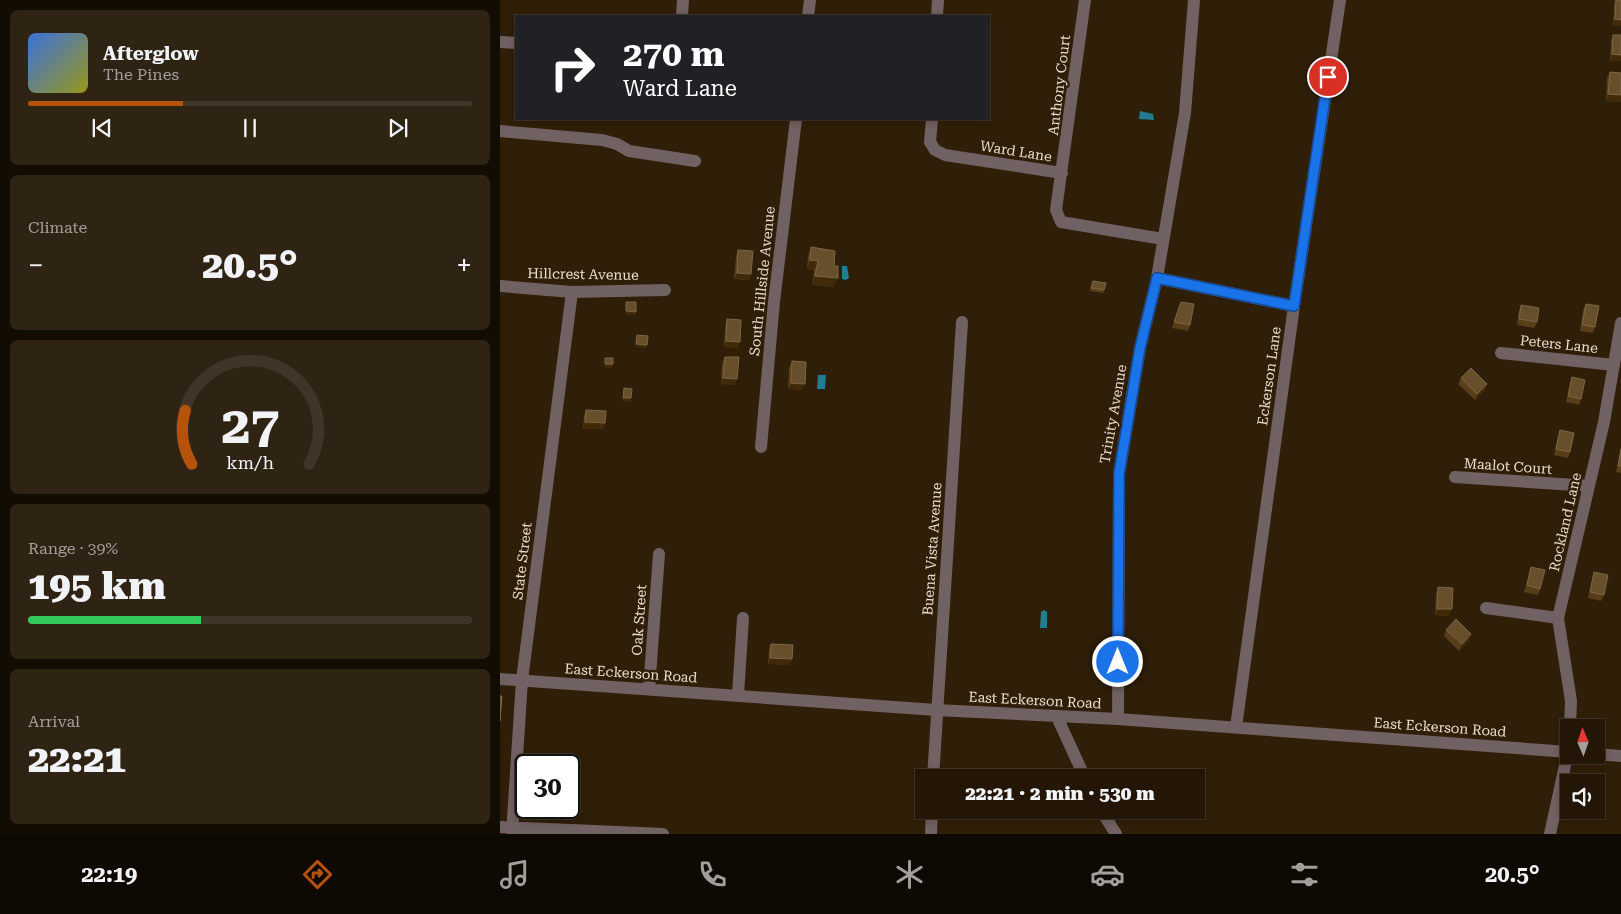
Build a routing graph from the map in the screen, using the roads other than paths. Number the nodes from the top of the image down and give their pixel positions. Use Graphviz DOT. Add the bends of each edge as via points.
graph roads {
  1 [pos="683,0"];
  2 [pos="810,0"];
  3 [pos="938,0"];
  4 [pos="1085,0"];
  5 [pos="1194,0"];
  6 [pos="1340,0"];
  7 [pos="682,15"];
  8 [pos="808,15"];
  9 [pos="937,15"];
  10 [pos="500,42"];
  11 [pos="515,44"];
  12 [pos="796,120"];
  13 [pos="932,120"];
  14 [pos="500,131"];
  15 [pos="695,161"];
  16 [pos="1062,174"];
  17 [pos="1163,239"];
  18 [pos="1157,278"];
  19 [pos="500,286"];
  20 [pos="665,290"];
  21 [pos="572,292"];
  22 [pos="1294,306"];
  23 [pos="962,322"];
  24 [pos="1621,323"];
  25 [pos="1501,353"];
  26 [pos="1614,365"];
  27 [pos="761,446"];
  28 [pos="1456,477"];
  29 [pos="1589,486"];
  30 [pos="658,554"];
  31 [pos="1486,608"];
  32 [pos="743,618"];
  33 [pos="1558,618"];
  34 [pos="500,679"];
  35 [pos="522,680"];
  36 [pos="649,689"];
  37 [pos="738,695"];
  38 [pos="936,710"];
  39 [pos="1057,717"];
  40 [pos="1118,719"];
  41 [pos="1570,719"];
  42 [pos="1236,727"];
  43 [pos="1560,751"];
  44 [pos="1605,755"];
  45 [pos="1621,756"];
  46 [pos="1566,764"];
  47 [pos="933,769"];
  48 [pos="1081,769"];
  49 [pos="932,819"];
  50 [pos="1107,819"];
  51 [pos="508,830"];
  52 [pos="663,834"];
  53 [pos="931,834"];
  54 [pos="1116,834"];
  55 [pos="1550,834"];
  1 -- 7 [label="street"];
  2 -- 8 [label="street"];
  3 -- 9 [label="street"];
  4 -- 16 [label="street, Anthony Court"];
  5 -- 17 [label="street, Trinity Avenue" via="1185,113"];
  6 -- 22 [label="street, Eckerson Lane"];
  10 -- 11 [label="street"];
  12 -- 27 [label="street, South Hillside Avenue"];
  13 -- 16 [label="street, Ward Lane" via="930,142 935,150 945,155"];
  14 -- 15 [label="street" via="602,140 629,151"];
  16 -- 17 [label="street, Ward Lane" via="1056,210 1061,222"];
  17 -- 18 [label="street, Trinity Avenue"];
  18 -- 22 [label="street"];
  18 -- 40 [label="street, Trinity Avenue" via="1140,348 1119,474"];
  19 -- 21 [label="street, Hillcrest Avenue"];
  20 -- 21 [label="street, Hillcrest Avenue"];
  21 -- 35 [label="street, State Street"];
  22 -- 42 [label="street, Eckerson Lane"];
  23 -- 38 [label="street, Buena Vista Avenue"];
  24 -- 26 [label="street, Rockland Lane"];
  25 -- 26 [label="street, Peters Lane"];
  26 -- 29 [label="street, Rockland Lane"];
  28 -- 29 [label="street, Maalot Court"];
  29 -- 33 [label="street, Rockland Lane"];
  30 -- 36 [label="street, Oak Street"];
  31 -- 33 [label="street"];
  32 -- 37 [label="street"];
  33 -- 41 [label="street, Rockland Lane" via="1571,701"];
  34 -- 35 [label="street, East Eckerson Road"];
  35 -- 36 [label="street, East Eckerson Road"];
  35 -- 51 [label="street, State Street"];
  36 -- 37 [label="street, East Eckerson Road"];
  37 -- 38 [label="street, East Eckerson Road"];
  38 -- 39 [label="street, East Eckerson Road"];
  38 -- 47 [label="street, Buena Vista Avenue"];
  39 -- 40 [label="street, East Eckerson Road"];
  39 -- 48 [label="street"];
  40 -- 42 [label="street, East Eckerson Road"];
  42 -- 43 [label="street, East Eckerson Road"];
  44 -- 45 [label="street"];
  46 -- 55 [label="street"];
  49 -- 53 [label="street"];
  50 -- 54 [label="street"];
  51 -- 52 [label="street"];
}
